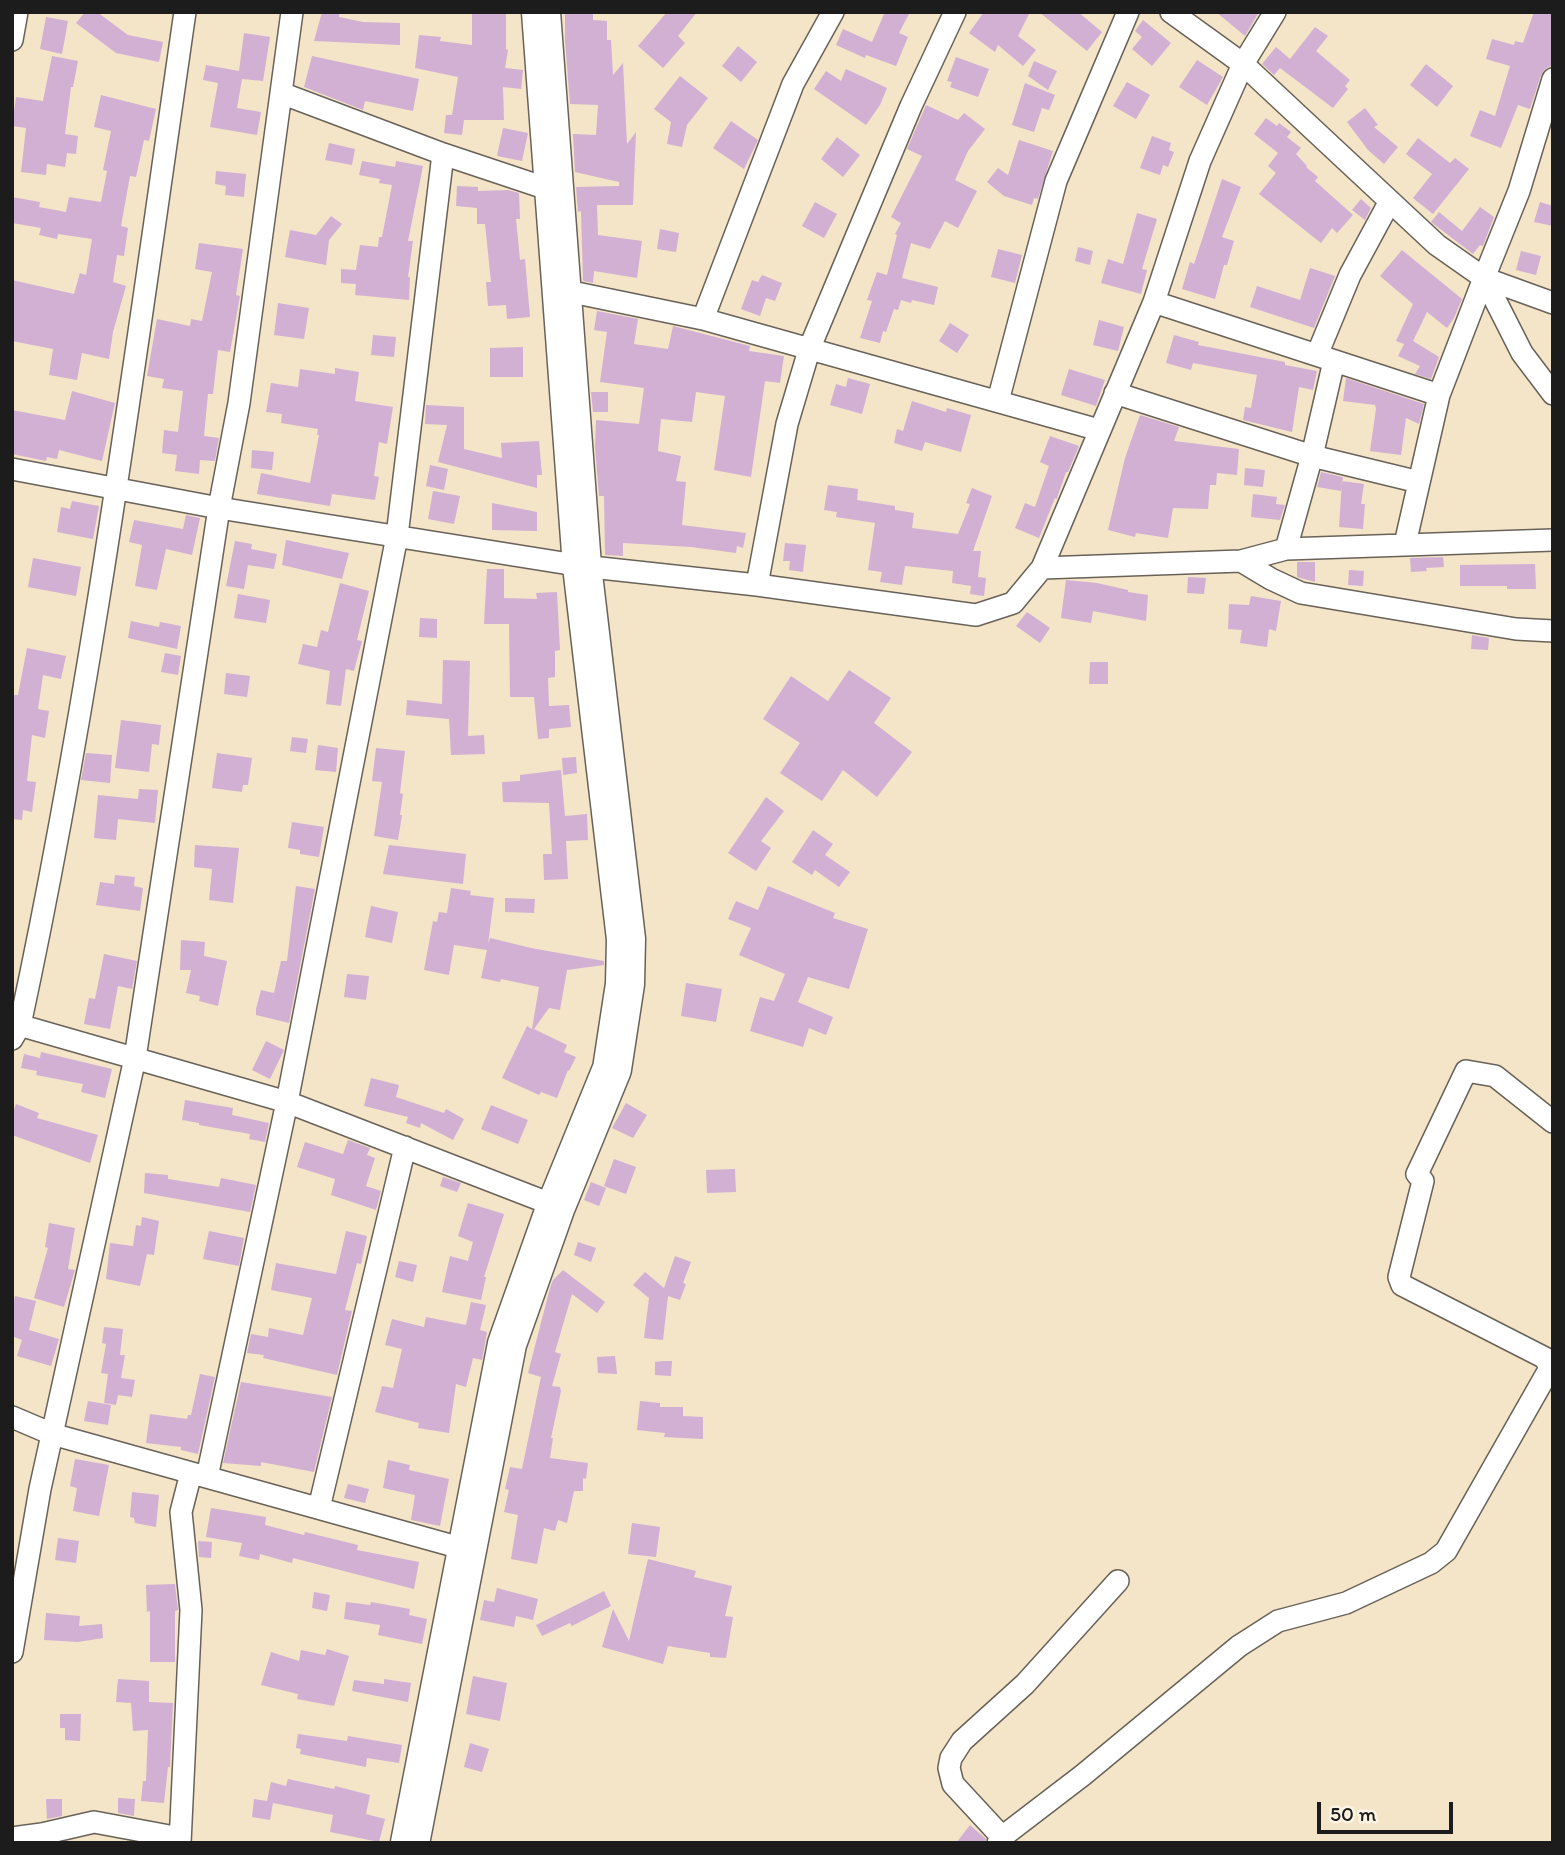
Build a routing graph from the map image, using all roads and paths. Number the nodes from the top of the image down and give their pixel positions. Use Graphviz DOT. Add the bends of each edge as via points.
graph roads {
  1 [pos="18,12"];
  2 [pos="185,12"];
  3 [pos="292,12"];
  4 [pos="541,12"];
  5 [pos="833,12"];
  6 [pos="955,12"];
  7 [pos="1128,12"];
  8 [pos="1171,12"];
  9 [pos="1275,12"];
  10 [pos="12,40"];
  11 [pos="1243,64"];
  12 [pos="1553,79"];
  13 [pos="281,93"];
  14 [pos="443,154"];
  15 [pos="554,191"];
  16 [pos="1390,201"];
  17 [pos="1484,278"];
  18 [pos="562,290"];
  19 [pos="1154,302"];
  20 [pos="1553,303"];
  21 [pos="703,319"];
  22 [pos="810,347"];
  23 [pos="1326,358"];
  24 [pos="1115,393"];
  25 [pos="1553,394"];
  26 [pos="1439,396"];
  27 [pos="998,401"];
  28 [pos="1099,430"];
  29 [pos="1312,456"];
  30 [pos="12,468"];
  31 [pos="1419,482"];
  32 [pos="116,488"];
  33 [pos="219,508"];
  34 [pos="397,536"];
  35 [pos="1553,540"];
  36 [pos="1405,544"];
  37 [pos="1286,549"];
  38 [pos="1241,561"];
  39 [pos="582,566"];
  40 [pos="1042,568"];
  41 [pos="757,585"];
  42 [pos="1553,631"];
  43 [pos="15,1029"];
  44 [pos="135,1058"];
  45 [pos="287,1102"];
  46 [pos="1553,1122"];
  47 [pos="405,1147"];
  48 [pos="556,1206"];
  49 [pos="12,1418"];
  50 [pos="52,1434"];
  51 [pos="199,1475"];
  52 [pos="319,1508"];
  53 [pos="468,1550"];
  54 [pos="1118,1581"];
  55 [pos="12,1652"];
  56 [pos="12,1838"];
  57 [pos="1000,1840"];
  58 [pos="180,1841"];
  59 [pos="410,1843"];
  1 -- 10 [label="street"];
  2 -- 32 [label="street"];
  3 -- 13 [label="street"];
  4 -- 15 [label="highway"];
  5 -- 21 [label="street" via="793,84"];
  6 -- 22 [label="street"];
  7 -- 27 [label="street" via="1056,181"];
  8 -- 11 [label="street"];
  9 -- 11 [label="street"];
  11 -- 16 [label="street"];
  11 -- 19 [label="street" via="1200,161"];
  12 -- 17 [label="street" via="1519,191"];
  13 -- 14 [label="street"];
  13 -- 33 [label="street" via="239,403"];
  14 -- 15 [label="street"];
  14 -- 34 [label="street"];
  15 -- 18 [label="highway"];
  16 -- 17 [label="street" via="1437,245"];
  16 -- 23 [label="street" via="1350,275"];
  17 -- 20 [label="street"];
  17 -- 25 [label="street" via="1522,353"];
  17 -- 26 [label="street"];
  18 -- 21 [label="street"];
  18 -- 39 [label="highway"];
  19 -- 23 [label="street"];
  19 -- 24 [label="street"];
  21 -- 22 [label="street"];
  22 -- 27 [label="street"];
  22 -- 41 [label="street" via="787,424"];
  23 -- 26 [label="street"];
  23 -- 29 [label="street"];
  24 -- 28 [label="street"];
  24 -- 29 [label="street"];
  26 -- 31 [label="street"];
  27 -- 28 [label="street"];
  28 -- 40 [label="street"];
  29 -- 31 [label="street"];
  29 -- 37 [label="street"];
  30 -- 32 [label="street"];
  31 -- 36 [label="street"];
  32 -- 33 [label="street"];
  32 -- 43 [label="street" via="50,886"];
  33 -- 34 [label="street"];
  33 -- 44 [label="street"];
  34 -- 39 [label="street"];
  34 -- 45 [label="street"];
  35 -- 36 [label="street"];
  36 -- 37 [label="street"];
  37 -- 38 [label="street"];
  38 -- 40 [label="street"];
  38 -- 42 [label="street" via="1301,593 1516,629"];
  39 -- 41 [label="street"];
  39 -- 48 [label="highway" via="626,939 625,984 612,1069"];
  40 -- 41 [label="street" via="1013,603 976,615"];
  43 -- 44 [label="street"];
  44 -- 45 [label="street"];
  44 -- 50 [label="street"];
  45 -- 47 [label="street"];
  45 -- 51 [label="street"];
  46 -- 57 [label="street" via="1495,1076 1466,1071 1417,1174 1423,1181 1399,1277 1402,1285 1545,1358 1550,1368 1446,1551 1431,1563 1346,1603 1289,1617 1258,1633"];
  47 -- 48 [label="street"];
  47 -- 52 [label="street"];
  48 -- 53 [label="highway" via="507,1344"];
  49 -- 50 [label="street"];
  50 -- 51 [label="street"];
  50 -- 55 [label="street"];
  51 -- 52 [label="street"];
  51 -- 58 [label="street" via="181,1513 191,1610"];
  52 -- 53 [label="street"];
  53 -- 59 [label="highway"];
  54 -- 57 [label="street" via="1025,1684 962,1741 951,1758 953,1784"];
  56 -- 58 [label="street" via="94,1822"];
}
